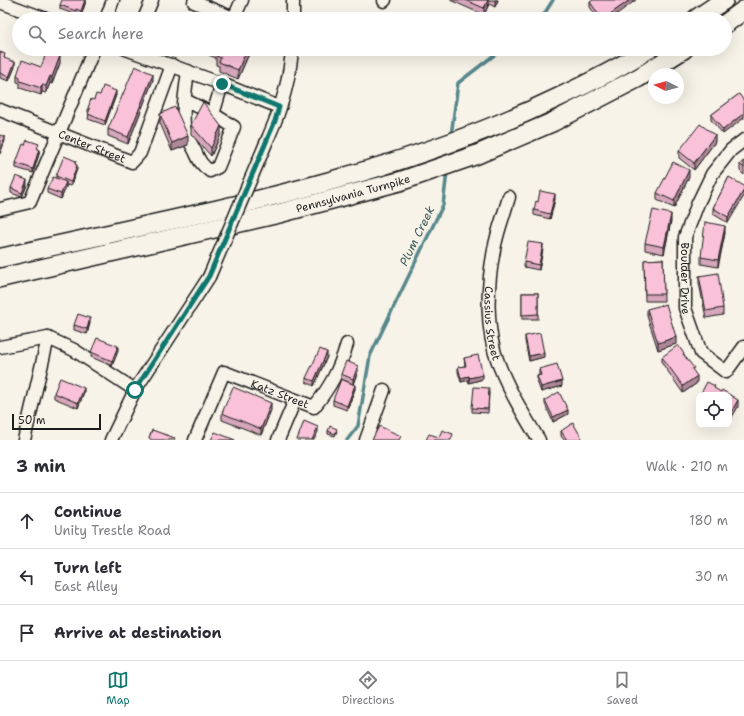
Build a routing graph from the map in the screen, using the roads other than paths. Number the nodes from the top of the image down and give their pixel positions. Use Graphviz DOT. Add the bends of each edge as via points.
graph roads {
  1 [pos="113,0"];
  2 [pos="152,0"];
  3 [pos="242,0"];
  4 [pos="294,0"];
  5 [pos="724,0"];
  6 [pos="0,2"];
  7 [pos="194,2"];
  8 [pos="744,10"];
  9 [pos="27,12"];
  10 [pos="109,12"];
  11 [pos="147,12"];
  12 [pos="218,12"];
  13 [pos="238,12"];
  14 [pos="293,12"];
  15 [pos="706,12"];
  16 [pos="732,19"];
  17 [pos="91,56"];
  18 [pos="146,56"];
  19 [pos="292,56"];
  20 [pos="637,56"];
  21 [pos="673,56"];
  22 [pos="172,65"];
  23 [pos="188,71"];
  24 [pos="222,84"];
  25 [pos="185,100"];
  26 [pos="279,107"];
  27 [pos="0,110"];
  28 [pos="212,118"];
  29 [pos="60,133"];
  30 [pos="744,140"];
  31 [pos="202,146"];
  32 [pos="198,158"];
  33 [pos="509,197"];
  34 [pos="0,209"];
  35 [pos="0,258"];
  36 [pos="0,278"];
  37 [pos="48,338"];
  38 [pos="346,344"];
  39 [pos="0,347"];
  40 [pos="744,347"];
  41 [pos="135,390"];
  42 [pos="384,390"];
  43 [pos="295,400"];
  44 [pos="24,440"];
  45 [pos="111,440"];
  46 [pos="195,440"];
  47 [pos="278,440"];
  48 [pos="366,440"];
  49 [pos="539,440"];
  1 -- 10 [label="street"];
  2 -- 11 [label="street"];
  3 -- 13 [label="street"];
  4 -- 14 [label="street"];
  5 -- 15 [label="highway"];
  6 -- 9 [label="street"];
  7 -- 12 [label="street"];
  8 -- 16 [label="highway"];
  17 -- 29 [label="street"];
  18 -- 22 [label="street"];
  19 -- 26 [label="street"];
  20 -- 35 [label="highway, Pennsylvania Turnpike" via="584,86 522,115 457,142 364,172 264,199"];
  21 -- 36 [label="highway, Pennsylvania Turnpike" via="638,78 553,122 476,155 400,181 277,214"];
  22 -- 23 [label="street"];
  22 -- 29 [label="street, Center Street" via="140,153 132,162"];
  23 -- 24 [label="street"];
  23 -- 25 [label="street"];
  24 -- 26 [label="street"];
  24 -- 28 [label="street"];
  25 -- 28 [label="street"];
  25 -- 32 [label="street" via="185,131"];
  26 -- 41 [label="street, bridge" via="209,276"];
  27 -- 29 [label="street, Center Street"];
  28 -- 32 [label="street" via="234,127 218,167 210,171"];
  29 -- 34 [label="street" via="30,202"];
  30 -- 40 [label="street, Boulder Drive" via="731,150 712,174 685,237 685,308 701,353 726,372"];
  31 -- 32 [label="street"];
  33 -- 49 [label="street, Cassius Street" via="494,250 489,298 492,335 498,364 517,405"];
  37 -- 39 [label="street"];
  37 -- 41 [label="street" via="74,350"];
  37 -- 44 [label="street"];
  38 -- 43 [label="street, Katz Street" via="340,369 314,407"];
  41 -- 45 [label="street"];
  42 -- 48 [label="street"];
  43 -- 46 [label="street, Katz Street" via="224,372"];
  43 -- 47 [label="street"];
}
